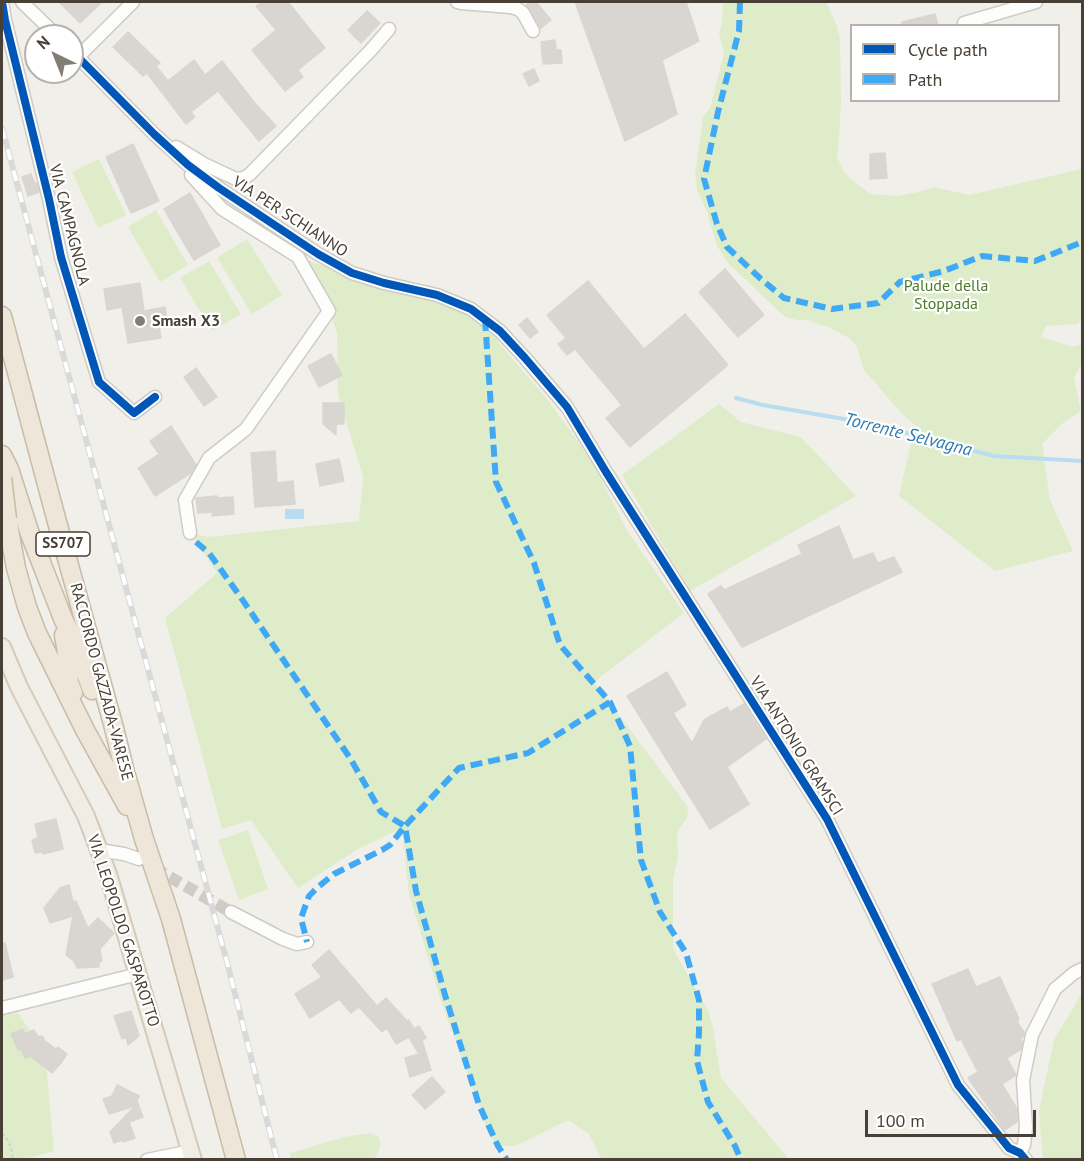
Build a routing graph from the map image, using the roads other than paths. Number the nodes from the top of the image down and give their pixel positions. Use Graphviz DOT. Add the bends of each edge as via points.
graph roads {
  1 [pos="2,2"];
  2 [pos="22,2"];
  3 [pos="133,2"];
  4 [pos="457,2"];
  5 [pos="1036,2"];
  6 [pos="964,23"];
  7 [pos="45,24"];
  8 [pos="389,29"];
  9 [pos="533,31"];
  10 [pos="84,46"];
  11 [pos="84,63"];
  12 [pos="154,134"];
  13 [pos="2,316"];
  14 [pos="155,398"];
  15 [pos="3,464"];
  16 [pos="606,472"];
  17 [pos="3,495"];
  18 [pos="190,533"];
  19 [pos="30,534"];
  20 [pos="64,621"];
  21 [pos="2,647"];
  22 [pos="125,772"];
  23 [pos="121,795"];
  24 [pos="144,839"];
  25 [pos="99,850"];
  26 [pos="139,860"];
  27 [pos="231,912"];
  28 [pos="307,942"];
  29 [pos="1083,962"];
  30 [pos="1082,969"];
  31 [pos="138,974"];
  32 [pos="2,1008"];
  33 [pos="192,1155"];
  34 [pos="1023,1156"];
  35 [pos="147,1160"];
  36 [pos="236,1160"];
  1 -- 14 [label="street, VIA CAMPAGNOLA" via="61,257 99,382 134,413"];
  2 -- 7 [label="street"];
  3 -- 10 [label="street"];
  4 -- 9 [label="street" via="518,9"];
  5 -- 6 [label="street"];
  8 -- 12 [label="street" via="244,178 236,179 204,164"];
  11 -- 12 [label="street, VIA PER SCHIANNO"];
  12 -- 16 [label="street, VIA PER SCHIANNO" via="211,183 352,273 437,295 478,314 500,331 567,407"];
  12 -- 18 [label="street" via="222,209 298,257 329,311 246,429 209,458 185,500"];
  13 -- 22 [label="highway, RACCORDO GAZZADA-VARESE / SS707"];
  15 -- 19 [label="highway" via="19,497"];
  15 -- 23 [label="highway, RACCORDO GAZZADA-VARESE / SS707, bridge" via="7,519 27,607 85,730"];
  16 -- 34 [label="street, VIA ANTONIO GRAMSCI" via="827,819 958,1085 1009,1148"];
  17 -- 19 [label="highway"];
  19 -- 20 [label="highway"];
  20 -- 22 [label="highway"];
  20 -- 23 [label="highway" via="69,682"];
  21 -- 25 [label="main road, VIA LEOPOLDO GASPAROTTO"];
  22 -- 24 [label="highway, RACCORDO GAZZADA-VARESE / SS707"];
  23 -- 24 [label="highway, RACCORDO GAZZADA-VARESE / SS707"];
  24 -- 36 [label="highway, RACCORDO GAZZADA-VARESE / SS707" via="171,919"];
  25 -- 26 [label="street"];
  25 -- 31 [label="main road, VIA LEOPOLDO GASPAROTTO"];
  27 -- 28 [label="street" via="283,939 297,944"];
  29 -- 30 [label="street"];
  30 -- 34 [label="street" via="1055,989 1032,1035 1023,1080"];
  31 -- 32 [label="street"];
  31 -- 33 [label="main road, VIA LEOPOLDO GASPAROTTO"];
  33 -- 35 [label="street"];
}
